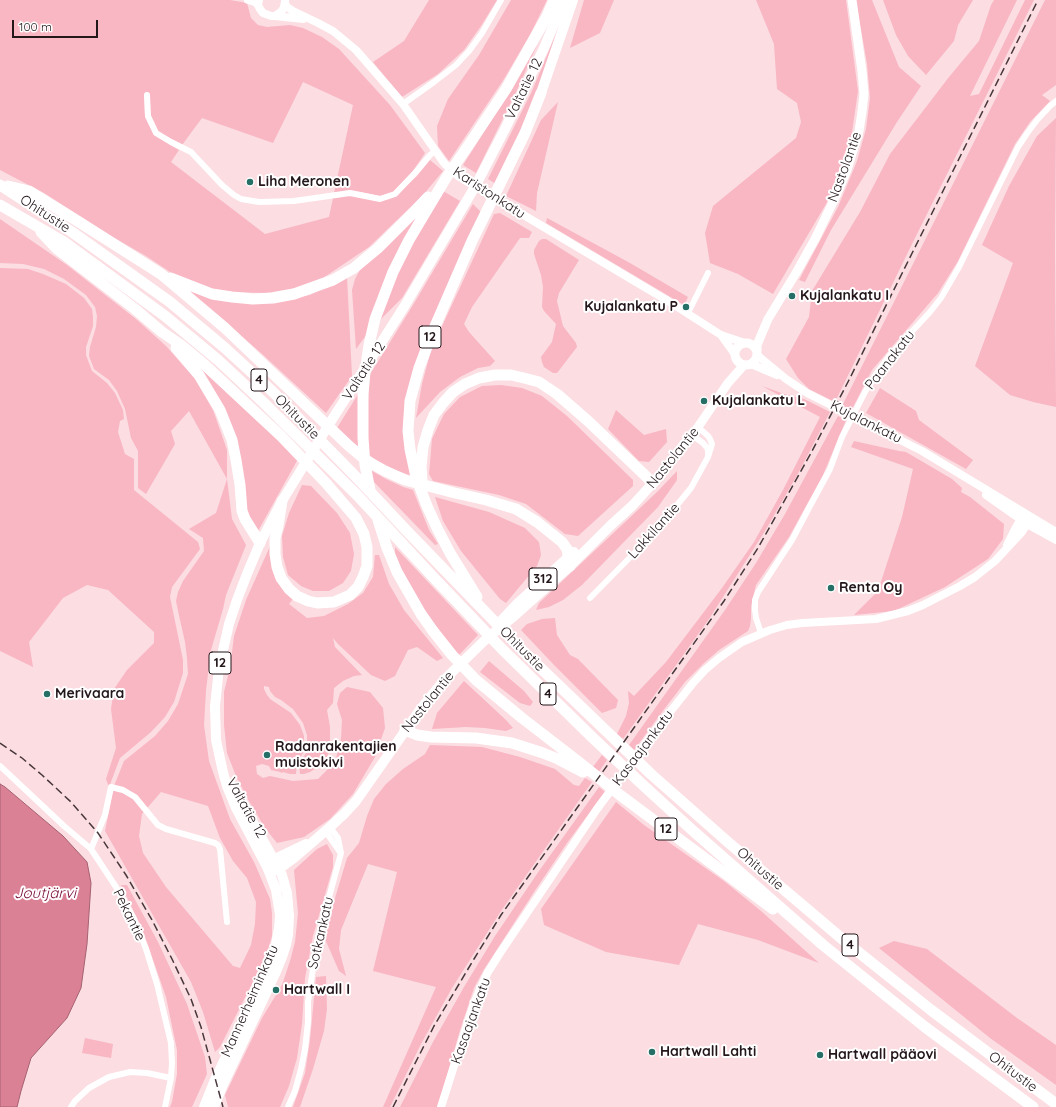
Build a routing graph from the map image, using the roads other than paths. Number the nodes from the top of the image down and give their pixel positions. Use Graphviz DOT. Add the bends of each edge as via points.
graph roads {
  1 [pos="248,0"];
  2 [pos="501,0"];
  3 [pos="554,0"];
  4 [pos="564,0"];
  5 [pos="573,0"];
  6 [pos="852,0"];
  7 [pos="285,1"];
  8 [pos="259,2"];
  9 [pos="275,16"];
  10 [pos="310,20"];
  11 [pos="541,92"];
  12 [pos="147,95"];
  13 [pos="1056,101"];
  14 [pos="402,104"];
  15 [pos="435,150"];
  16 [pos="446,178"];
  17 [pos="0,184"];
  18 [pos="0,205"];
  19 [pos="36,226"];
  20 [pos="161,274"];
  21 [pos="708,274"];
  22 [pos="688,313"];
  23 [pos="768,320"];
  24 [pos="162,332"];
  25 [pos="721,334"];
  26 [pos="746,343"];
  27 [pos="757,353"];
  28 [pos="735,356"];
  29 [pos="748,365"];
  30 [pos="786,379"];
  31 [pos="728,383"];
  32 [pos="698,427"];
  33 [pos="692,435"];
  34 [pos="708,457"];
  35 [pos="417,466"];
  36 [pos="653,483"];
  37 [pos="282,501"];
  38 [pos="1025,520"];
  39 [pos="1056,532"];
  40 [pos="1056,540"];
  41 [pos="260,543"];
  42 [pos="569,561"];
  43 [pos="590,598"];
  44 [pos="487,613"];
  45 [pos="761,633"];
  46 [pos="405,730"];
  47 [pos="219,756"];
  48 [pos="577,765"];
  49 [pos="0,766"];
  50 [pos="328,830"];
  51 [pos="91,849"];
  52 [pos="274,866"];
  53 [pos="227,922"];
  54 [pos="823,945"];
  55 [pos="171,1078"];
  56 [pos="1056,1104"];
  57 [pos="208,1105"];
  58 [pos="71,1107"];
  59 [pos="165,1107"];
  60 [pos="288,1107"];
  61 [pos="441,1107"];
  62 [pos="1033,1107"];
  1 -- 8 [label="street"];
  2 -- 14 [label="street" via="482,33 456,66"];
  3 -- 16 [label="highway" via="506,89"];
  4 -- 37 [label="main road, Valtatie 12 / 12" via="544,48 485,169 404,308"];
  5 -- 11 [label="main road, 12"];
  6 -- 23 [label="main road, Nastolantie" via="864,94 859,131 835,198 815,239"];
  7 -- 9 [label="street" via="282,11"];
  7 -- 10 [label="street" via="290,9"];
  8 -- 9 [label="street" via="263,13"];
  9 -- 10 [label="street"];
  10 -- 14 [label="street, Karistonkatu" via="333,31 356,50"];
  11 -- 35 [label="highway, 12" via="525,133 460,267 415,379 410,401 408,431"];
  12 -- 15 [label="street" via="148,116 156,133 191,152 222,185 241,199 258,202 294,201 350,193 380,199 395,194"];
  13 -- 45 [label="street, Paanakatu" via="1037,120 1018,147 941,298 890,355 865,392 814,500 792,540 758,592 755,610"];
  14 -- 15 [label="street, Karistonkatu"];
  15 -- 22 [label="street, Karistonkatu" via="463,180"];
  16 -- 20 [label="highway" via="378,248 354,268 313,288 273,298 253,299 212,294"];
  16 -- 48 [label="highway" via="408,240 393,272 369,345 363,394 363,438 365,464 374,508 397,572 433,632 476,680"];
  17 -- 20 [label="highway" via="29,191"];
  17 -- 44 [label="highway, Ohitustie / 4" via="170,302 225,348 273,392 362,482"];
  18 -- 19 [label="highway, Ohitustie / 4"];
  19 -- 24 [label="highway" via="57,249"];
  19 -- 54 [label="highway, Ohitustie / 4" via="64,242 164,316 218,360 357,495 502,649 594,739 691,829"];
  20 -- 42 [label="highway" via="225,328 367,461 405,480 516,509 538,522 562,542"];
  21 -- 22 [label="street"];
  22 -- 25 [label="street, Karistonkatu"];
  23 -- 26 [label="main road, Nastolantie"];
  23 -- 27 [label="main road, Nastolantie" via="757,345"];
  24 -- 37 [label="highway" via="205,365 281,436 356,518 364,534 367,557 364,577 350,595 334,602 316,603 297,596 281,578 275,554 275,538"];
  24 -- 41 [label="highway" via="199,375 220,410 232,440 242,511"];
  25 -- 26 [label="street, Karistonkatu"];
  25 -- 28 [label="street, Karistonkatu"];
  26 -- 27 [label="main road" via="752,345"];
  26 -- 28 [label="main road" via="737,347"];
  27 -- 29 [label="main road" via="755,360"];
  27 -- 30 [label="street, Kujalankatu"];
  28 -- 29 [label="main road" via="740,364"];
  28 -- 31 [label="main road, Nastolantie / 312"];
  29 -- 30 [label="street, Kujalankatu"];
  29 -- 31 [label="main road, Nastolantie / 312"];
  30 -- 38 [label="street, Kujalankatu" via="807,393 922,451"];
  31 -- 32 [label="main road, Nastolantie / 312"];
  32 -- 33 [label="main road, Nastolantie / 312"];
  32 -- 34 [label="street, Lakkilantie" via="712,444"];
  33 -- 34 [label="street" via="708,449"];
  33 -- 36 [label="main road, Nastolantie / 312"];
  34 -- 43 [label="street, Lakkilantie" via="691,488 654,533"];
  35 -- 36 [label="highway" via="434,415 453,392 479,378 511,375 539,382 557,394"];
  35 -- 44 [label="highway" via="422,477 427,506 437,528"];
  36 -- 42 [label="main road, Nastolantie / 312" via="632,506"];
  37 -- 41 [label="main road, Valtatie 12 / 12"];
  38 -- 39 [label="street"];
  38 -- 40 [label="street"];
  38 -- 45 [label="street, Kasaajankatu" via="1016,527 1005,548 993,563 975,577 923,605 889,617 802,623"];
  41 -- 47 [label="main road, Valtatie 12 / 12" via="229,624 219,668 214,706"];
  42 -- 46 [label="main road, Nastolantie / 312" via="446,678"];
  44 -- 56 [label="highway, Ohitustie / 4" via="652,775 735,848 931,1010"];
  45 -- 61 [label="street, Kasaajankatu" via="719,658 692,683 597,809 518,924 480,989"];
  46 -- 48 [label="highway" via="431,737 476,738 512,743"];
  46 -- 50 [label="main road, Nastolantie / 312" via="356,801"];
  47 -- 52 [label="main road, Valtatie 12 / 12"];
  47 -- 52 [label="main road, Valtatie 12 / 12" via="236,808 259,850"];
  48 -- 54 [label="highway, 12"];
  49 -- 51 [label="street, Pekantie"];
  50 -- 52 [label="main road, Nastolantie / 312" via="315,840 286,853"];
  50 -- 60 [label="street, Sotkankatu" via="341,853 317,942 304,1049 297,1083"];
  51 -- 53 [label="street" via="105,815 111,788 123,790 135,797 158,825 218,845"];
  51 -- 55 [label="street, Pekantie" via="134,919 146,949 171,1044"];
  52 -- 57 [label="main road, Mannerheiminkatu" via="280,915 275,950 229,1050"];
  52 -- 57 [label="main road, Mannerheiminkatu" via="285,883 289,925 286,945 233,1063"];
  54 -- 62 [label="highway, Ohitustie / 4"];
  55 -- 58 [label="street" via="130,1072 109,1077 89,1088"];
  55 -- 59 [label="street, Pekantie"];
}
